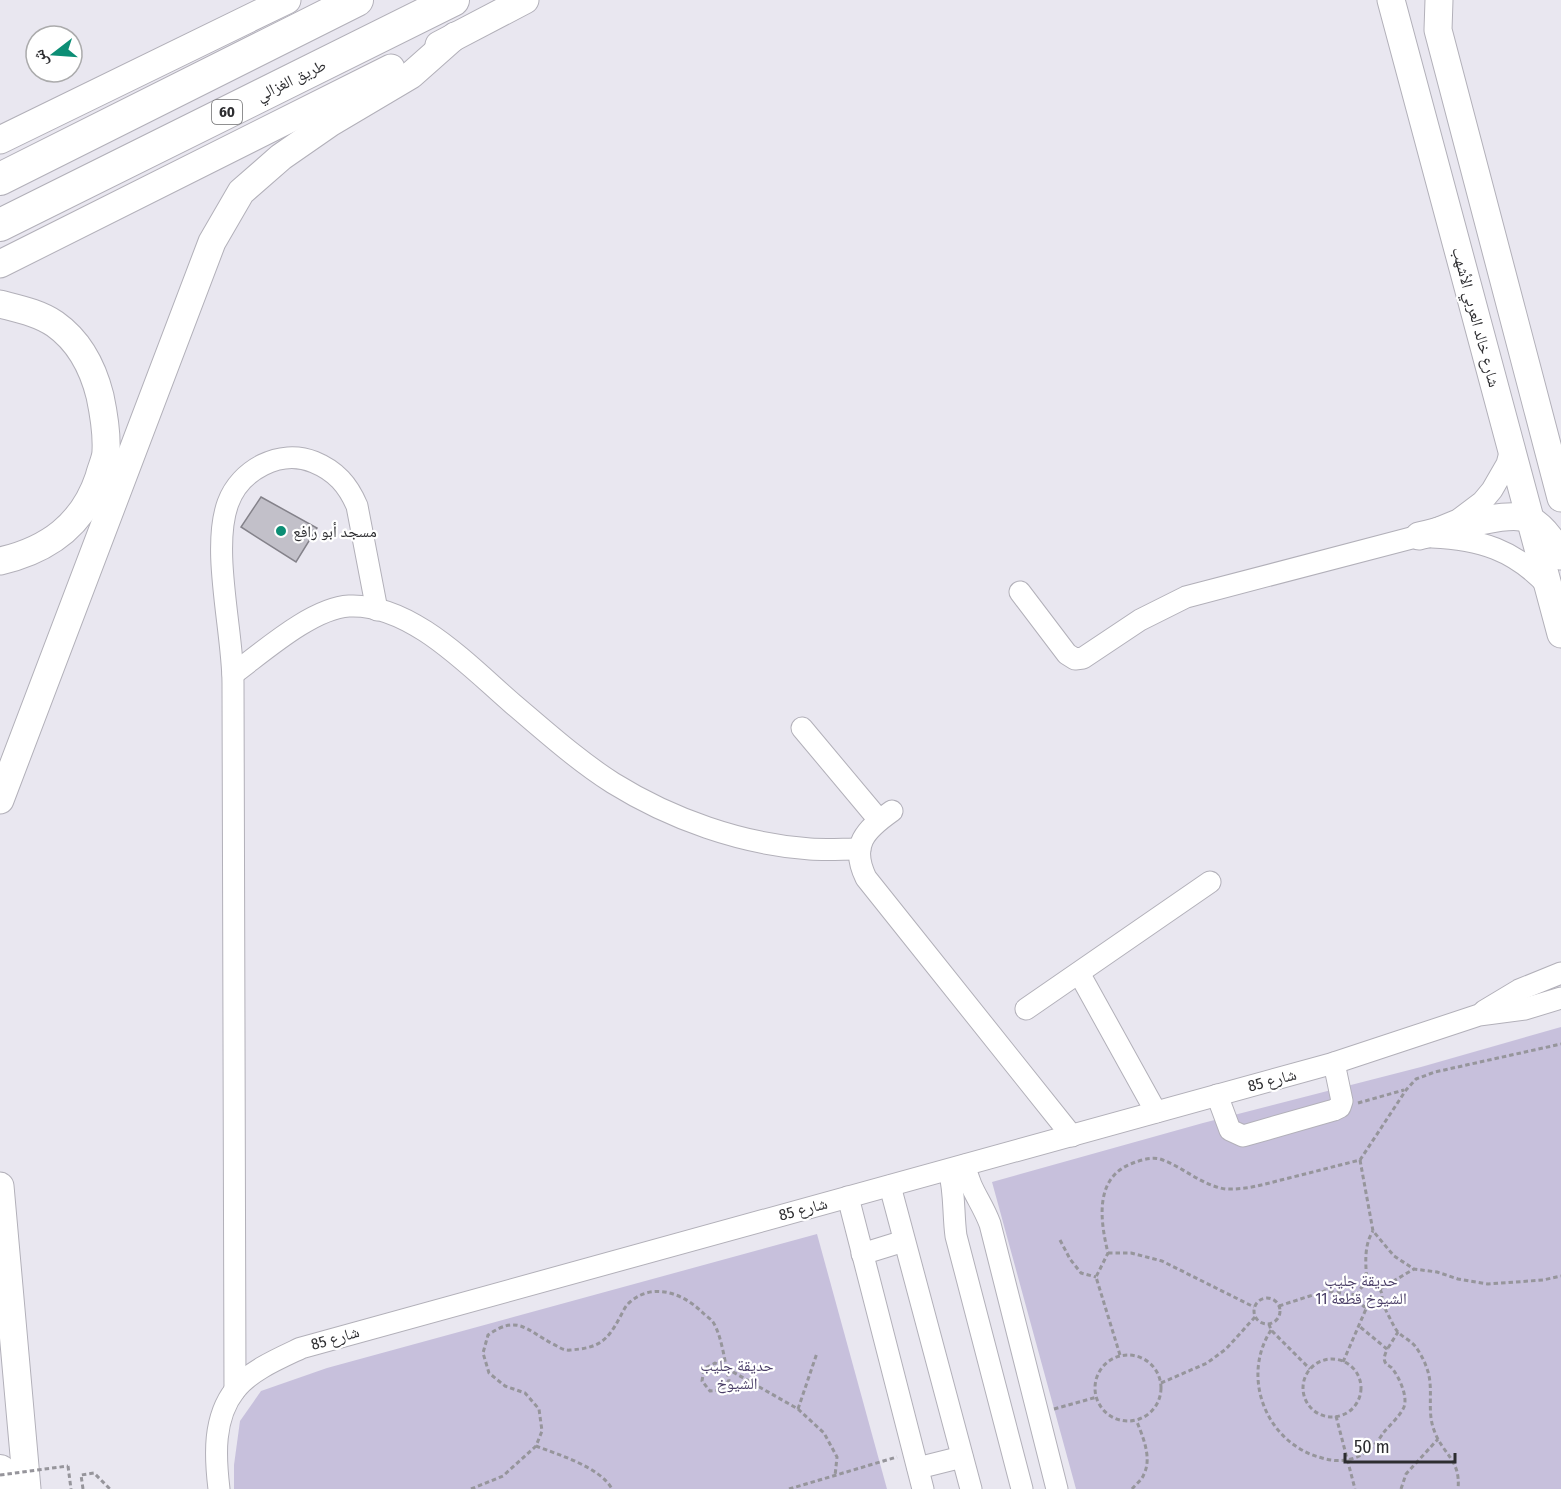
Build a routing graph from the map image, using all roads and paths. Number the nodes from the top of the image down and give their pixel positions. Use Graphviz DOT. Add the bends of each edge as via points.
graph roads {
  1 [pos="287,0"];
  2 [pos="357,0"];
  3 [pos="453,0"];
  4 [pos="525,0"];
  5 [pos="1391,0"];
  6 [pos="1438,0"];
  7 [pos="455,36"];
  8 [pos="0,140"];
  9 [pos="0,179"];
  10 [pos="0,225"];
  11 [pos="0,264"];
  12 [pos="0,304"];
  13 [pos="1511,449"];
  14 [pos="1561,498"];
  15 [pos="1530,519"];
  16 [pos="1419,536"];
  17 [pos="1561,556"];
  18 [pos="0,561"];
  19 [pos="1548,586"];
  20 [pos="1020,592"];
  21 [pos="377,610"];
  22 [pos="1561,634"];
  23 [pos="233,674"];
  24 [pos="802,728"];
  25 [pos="0,800"];
  26 [pos="860,849"];
  27 [pos="1210,882"];
  28 [pos="1079,973"];
  29 [pos="1561,973"];
  30 [pos="1561,998"];
  31 [pos="1026,1009"];
  32 [pos="1479,1015"];
  33 [pos="1561,1044"];
  34 [pos="1334,1063"];
  35 [pos="1406,1090"];
  36 [pos="1217,1095"];
  37 [pos="1365,1101"];
  38 [pos="1156,1112"];
  39 [pos="1072,1136"];
  40 [pos="1360,1160"];
  41 [pos="957,1167"];
  42 [pos="890,1185"];
  43 [pos="0,1186"];
  44 [pos="848,1197"];
  45 [pos="980,1202"];
  46 [pos="954,1209"];
  47 [pos="1373,1231"];
  48 [pos="1060,1240"];
  49 [pos="904,1241"];
  50 [pos="1108,1253"];
  51 [pos="862,1254"];
  52 [pos="1414,1269"];
  53 [pos="1561,1276"];
  54 [pos="1096,1277"];
  55 [pos="1367,1284"];
  56 [pos="1380,1289"];
  57 [pos="1357,1295"];
  58 [pos="1382,1302"];
  59 [pos="1279,1306"];
  60 [pos="1254,1307"];
  61 [pos="1366,1309"];
  62 [pos="1255,1317"];
  63 [pos="1269,1324"];
  64 [pos="1359,1326"];
  65 [pos="1270,1330"];
  66 [pos="1398,1332"];
  67 [pos="1387,1349"];
  68 [pos="817,1353"];
  69 [pos="1120,1355"];
  70 [pos="1343,1362"];
  71 [pos="726,1368"];
  72 [pos="1310,1369"];
  73 [pos="1161,1383"];
  74 [pos="235,1390"];
  75 [pos="1097,1397"];
  76 [pos="1035,1403"];
  77 [pos="1071,1404"];
  78 [pos="798,1409"];
  79 [pos="1001,1409"];
  80 [pos="1336,1416"];
  81 [pos="1137,1422"];
  82 [pos="1042,1428"];
  83 [pos="1009,1439"];
  84 [pos="1437,1439"];
  85 [pos="536,1446"];
  86 [pos="962,1456"];
  87 [pos="1348,1460"];
  88 [pos="880,1462"];
  89 [pos="918,1468"];
  90 [pos="0,1473"];
  91 [pos="835,1476"];
  92 [pos="3,1489"];
  93 [pos="27,1489"];
  94 [pos="71,1489"];
  95 [pos="82,1489"];
  96 [pos="110,1489"];
  97 [pos="219,1489"];
  98 [pos="471,1489"];
  99 [pos="612,1489"];
  100 [pos="789,1489"];
  101 [pos="923,1489"];
  102 [pos="970,1489"];
  103 [pos="1022,1489"];
  104 [pos="1057,1489"];
  105 [pos="1132,1489"];
  106 [pos="1355,1489"];
  107 [pos="1401,1489"];
  108 [pos="1458,1489"];
  1 -- 8 [label="main road"];
  2 -- 9 [label="highway, 60"];
  3 -- 10 [label="highway, طريق الغزالي / 60"];
  4 -- 7 [label="main road"];
  5 -- 13 [label="main road, شارع خالد العربي الأشهب"];
  6 -- 14 [label="main road" via="1438,30"];
  7 -- 11 [label="main road"];
  7 -- 25 [label="main road" via="411,75 281,157 242,192 212,242"];
  12 -- 18 [label="main road" via="55,324 79,346 96,379 106,423 106,453 96,486 81,514 53,540"];
  13 -- 15 [label="main road, شارع خالد العربي الأشهب"];
  13 -- 16 [label="street" via="1501,477 1482,502 1458,520"];
  15 -- 16 [label="main road" via="1499,517"];
  15 -- 17 [label="main road" via="1555,543"];
  15 -- 19 [label="main road, شارع خالد العربي الأشهب"];
  16 -- 19 [label="street" via="1458,539 1509,554"];
  16 -- 20 [label="street" via="1186,597 1149,614 1079,659 1067,654"];
  19 -- 22 [label="main road, شارع خالد العربي الأشهب"];
  21 -- 23 [label="street" via="350,606 322,612"];
  21 -- 23 [label="street" via="357,506 350,490 332,472 309,460 292,458 260,466 235,489 223,526"];
  21 -- 26 [label="street" via="408,620 436,638 572,754 661,809 759,842 809,849"];
  23 -- 74 [label="street"];
  24 -- 26 [label="street" via="886,815 869,829"];
  26 -- 39 [label="street" via="866,878"];
  27 -- 28 [label="street"];
  28 -- 31 [label="street"];
  28 -- 38 [label="street"];
  29 -- 32 [label="street, شارع 85" via="1519,990"];
  30 -- 32 [label="street, شارع 85" via="1525,1009"];
  32 -- 34 [label="street, شارع 85"];
  33 -- 35 [label="path" via="1435,1072 1416,1079"];
  34 -- 36 [label="street, شارع 85"];
  34 -- 36 [label="street" via="1340,1107 1243,1136 1230,1130"];
  35 -- 37 [label="path"];
  35 -- 40 [label="path"];
  36 -- 38 [label="street, شارع 85"];
  38 -- 39 [label="street, شارع 85"];
  39 -- 41 [label="street, شارع 85"];
  40 -- 47 [label="path"];
  40 -- 50 [label="path" via="1247,1189 1224,1188 1158,1158 1143,1159 1114,1175 1104,1190 1104,1238"];
  41 -- 42 [label="street, شارع 85"];
  41 -- 45 [label="street"];
  41 -- 46 [label="street"];
  42 -- 44 [label="street, شارع 85"];
  42 -- 49 [label="street"];
  43 -- 93 [label="main road"];
  44 -- 51 [label="street"];
  44 -- 74 [label="street, شارع 85" via="327,1340 278,1359"];
  45 -- 46 [label="street"];
  45 -- 76 [label="street" via="990,1224"];
  46 -- 79 [label="street" via="956,1236"];
  47 -- 52 [label="path" via="1394,1256"];
  47 -- 55 [label="path" via="1366,1251"];
  48 -- 54 [label="path" via="1081,1273"];
  49 -- 51 [label="street"];
  49 -- 86 [label="street"];
  50 -- 54 [label="path"];
  50 -- 60 [label="path" via="1131,1253 1162,1261"];
  51 -- 89 [label="street"];
  52 -- 53 [label="path" via="1488,1284"];
  52 -- 56 [label="path"];
  54 -- 69 [label="path"];
  55 -- 56 [label="path"];
  55 -- 57 [label="path"];
  56 -- 58 [label="path"];
  57 -- 59 [label="path" via="1325,1291"];
  57 -- 61 [label="path" via="1359,1304"];
  58 -- 61 [label="path"];
  58 -- 66 [label="path"];
  59 -- 60 [label="path" via="1269,1297 1257,1301"];
  59 -- 63 [label="path" via="1280,1313"];
  60 -- 62 [label="path"];
  61 -- 64 [label="path"];
  62 -- 63 [label="path"];
  62 -- 73 [label="path" via="1226,1349 1207,1363"];
  63 -- 65 [label="path"];
  64 -- 67 [label="path"];
  64 -- 70 [label="path"];
  65 -- 72 [label="path"];
  65 -- 87 [label="path" via="1257,1367 1259,1394 1269,1420 1286,1441 1310,1455 1336,1462"];
  66 -- 67 [label="path"];
  66 -- 84 [label="path" via="1416,1347 1426,1366"];
  67 -- 87 [label="path" via="1384,1358 1404,1392 1404,1406 1370,1449"];
  68 -- 78 [label="path"];
  69 -- 73 [label="path" via="1141,1356 1158,1370"];
  69 -- 75 [label="path" via="1102,1366 1094,1386"];
  70 -- 72 [label="path" via="1335,1358 1317,1362"];
  70 -- 80 [label="path" via="1352,1366 1361,1382 1359,1400 1347,1414"];
  71 -- 71 [label="path" via="715,1363 704,1369 702,1382 710,1390 722,1390 729,1380"];
  71 -- 78 [label="path"];
  71 -- 85 [label="path" via="713,1322 680,1296 657,1290 640,1294 627,1304 606,1340 589,1348 566,1351 521,1324 501,1325 488,1335 483,1353 489,1373 505,1386 525,1393 539,1408 542,1431"];
  72 -- 80 [label="path" via="1304,1376 1303,1394 1312,1410 1329,1418"];
  73 -- 81 [label="path" via="1163,1390 1155,1410"];
  74 -- 97 [label="street, شارع 85" via="217,1435"];
  75 -- 77 [label="path"];
  75 -- 81 [label="path" via="1099,1406 1116,1420"];
  76 -- 79 [label="street" via="1022,1411"];
  76 -- 82 [label="street"];
  78 -- 91 [label="path" via="824,1433 837,1457"];
  79 -- 83 [label="street"];
  80 -- 87 [label="path"];
  81 -- 105 [label="path" via="1148,1464 1144,1476"];
  82 -- 83 [label="street" via="1030,1427"];
  82 -- 104 [label="street"];
  83 -- 103 [label="street"];
  84 -- 107 [label="path" via="1406,1474"];
  84 -- 108 [label="path" via="1454,1462"];
  85 -- 98 [label="path" via="503,1476"];
  85 -- 99 [label="path" via="580,1464 607,1480"];
  86 -- 89 [label="street"];
  86 -- 102 [label="street"];
  87 -- 106 [label="path"];
  88 -- 91 [label="path"];
  89 -- 101 [label="street"];
  90 -- 92 [label="highway"];
  90 -- 94 [label="path, bridge" via="68,1466"];
  91 -- 100 [label="path"];
  95 -- 96 [label="path" via="81,1475 94,1473"];
}
